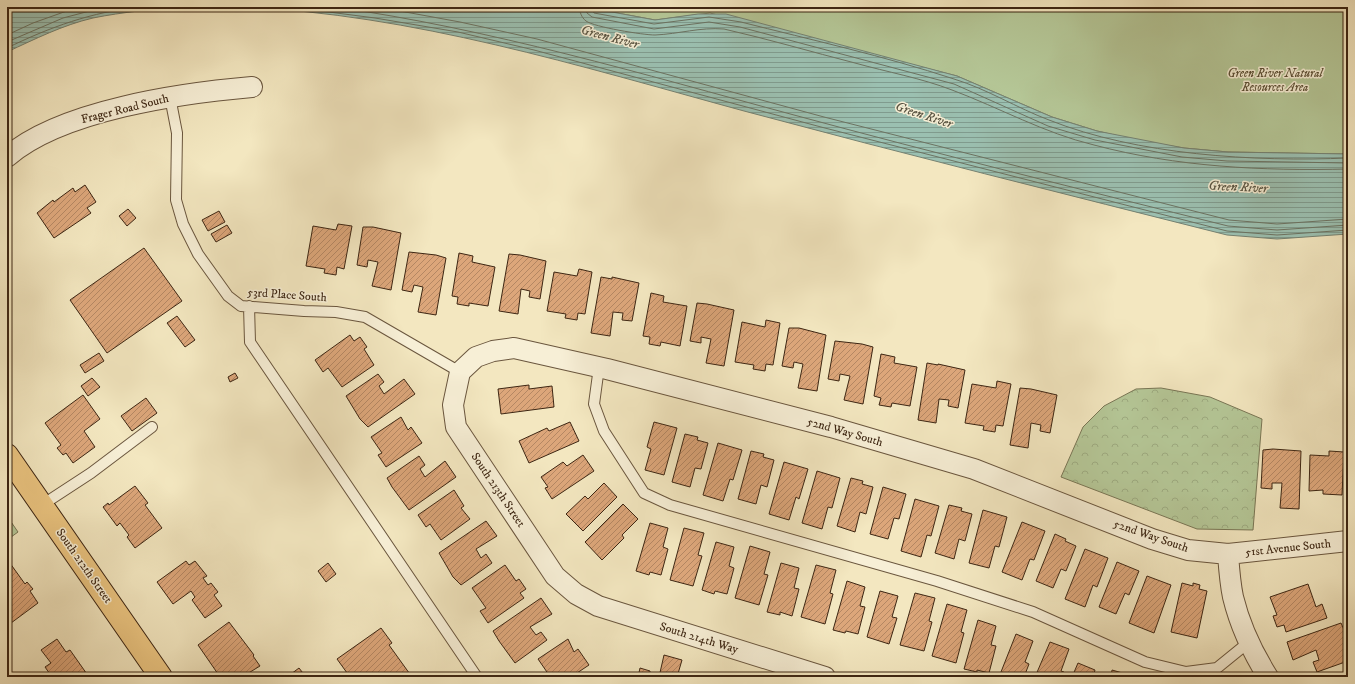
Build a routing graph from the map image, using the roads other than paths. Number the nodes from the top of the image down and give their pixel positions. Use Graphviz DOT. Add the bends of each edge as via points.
graph roads {
  1 [pos="252,87"];
  2 [pos="170,97"];
  3 [pos="7,157"];
  4 [pos="249,306"];
  5 [pos="599,367"];
  6 [pos="460,372"];
  7 [pos="152,427"];
  8 [pos="7,456"];
  9 [pos="42,505"];
  10 [pos="1348,541"];
  11 [pos="1228,554"];
  12 [pos="576,594"];
  13 [pos="1249,642"];
  14 [pos="161,677"];
  15 [pos="477,677"];
  16 [pos="825,677"];
  17 [pos="1268,677"];
  1 -- 2 [label="street, Frager Road South"];
  2 -- 3 [label="street, Frager Road South" via="109,111 54,129"];
  2 -- 4 [label="lane, 53rd Place South" via="177,133 176,200 183,224 215,281 241,306"];
  4 -- 6 [label="lane, 53rd Place South" via="336,312 365,317"];
  4 -- 15 [label="lane" via="250,342"];
  5 -- 6 [label="street, 52nd Way South" via="514,348 476,357"];
  5 -- 11 [label="street, 52nd Way South" via="831,427 974,469 1152,539 1188,550"];
  5 -- 13 [label="lane" via="594,404 604,430 644,493 670,505 937,581 1033,612 1145,662 1186,672 1217,668"];
  6 -- 12 [label="street, South 213th Street" via="453,405 456,427 555,576"];
  7 -- 9 [label="lane" via="91,473"];
  8 -- 9 [label="main road, South 212th Street"];
  9 -- 14 [label="main road, South 212th Street"];
  10 -- 11 [label="street, 51st Avenue South"];
  11 -- 13 [label="street" via="1232,596"];
  12 -- 16 [label="street, South 214th Way" via="598,606"];
  13 -- 17 [label="street"];
}
